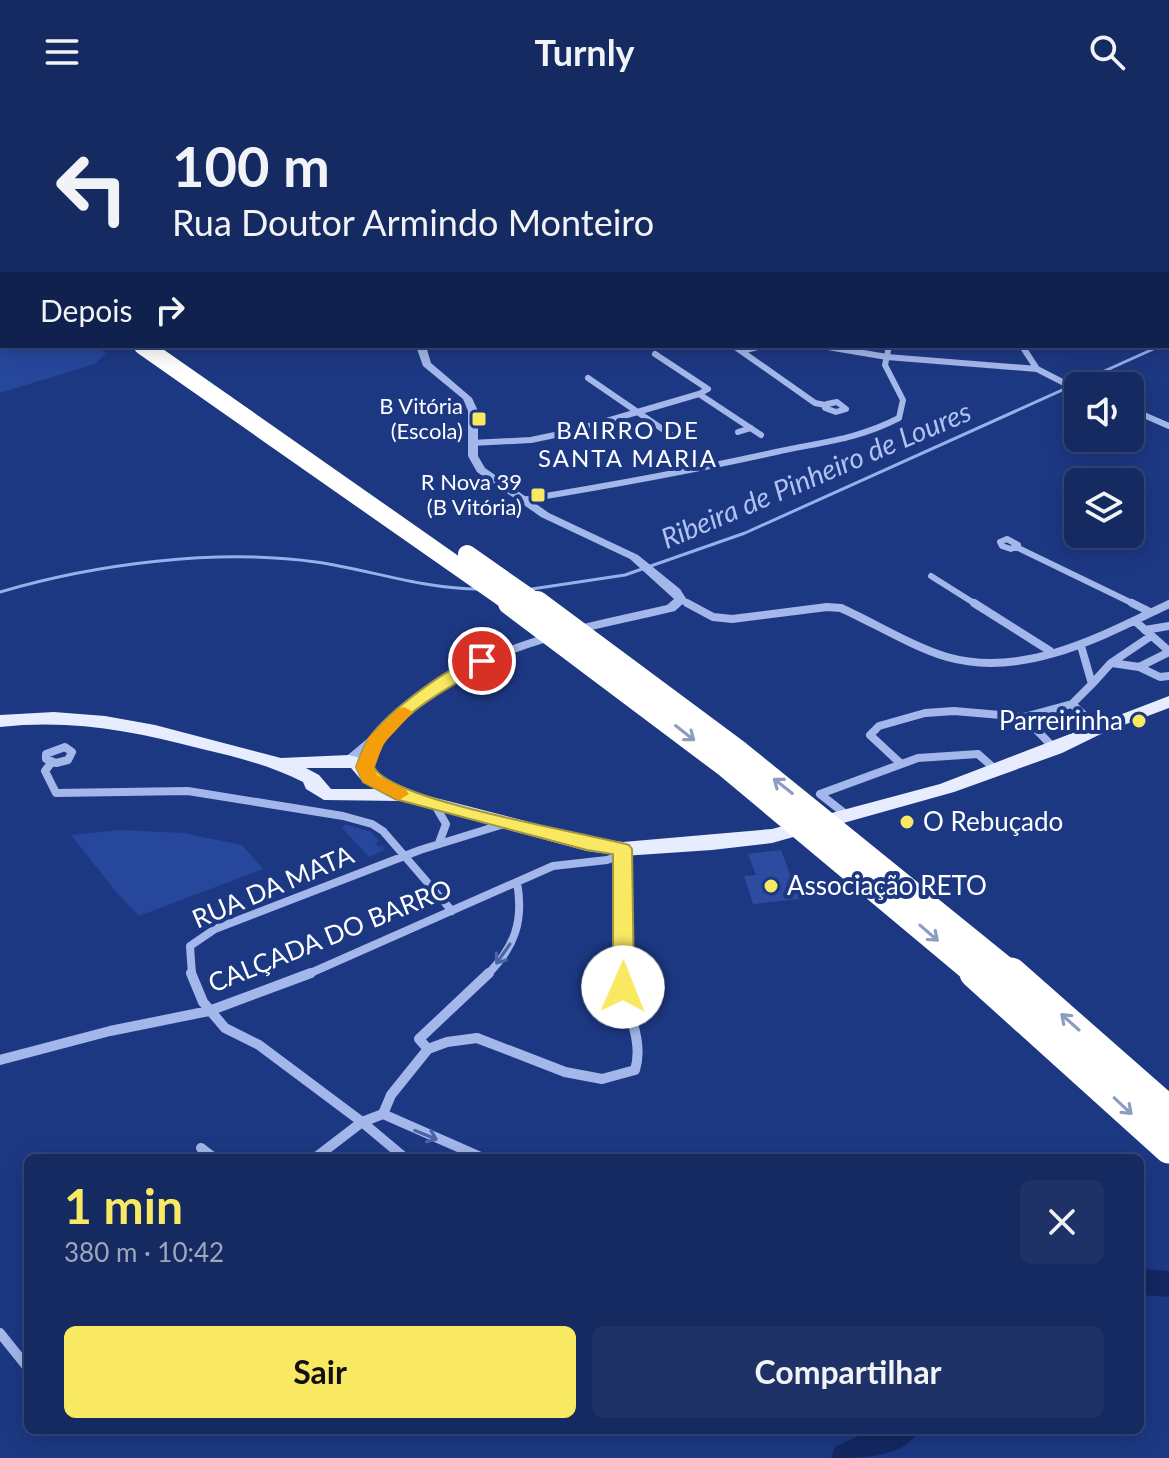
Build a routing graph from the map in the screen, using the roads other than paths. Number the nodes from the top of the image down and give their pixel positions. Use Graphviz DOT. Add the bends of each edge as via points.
graph roads {
  1 [pos="146,348"];
  2 [pos="169,348"];
  3 [pos="422,348"];
  4 [pos="737,348"];
  5 [pos="754,348"];
  6 [pos="834,348"];
  7 [pos="889,348"];
  8 [pos="1024,348"];
  9 [pos="741,351"];
  10 [pos="655,354"];
  11 [pos="887,357"];
  12 [pos="1037,369"];
  13 [pos="588,378"];
  14 [pos="1064,384"];
  15 [pos="699,394"];
  16 [pos="825,405"];
  17 [pos="638,411"];
  18 [pos="1144,415"];
  19 [pos="1169,426"];
  20 [pos="751,428"];
  21 [pos="738,432"];
  22 [pos="761,435"];
  23 [pos="674,437"];
  24 [pos="471,443"];
  25 [pos="522,500"];
  26 [pos="1016,547"];
  27 [pos="931,576"];
  28 [pos="681,600"];
  29 [pos="1169,604"];
  30 [pos="1150,612"];
  31 [pos="1135,621"];
  32 [pos="1169,626"];
  33 [pos="1148,633"];
  34 [pos="1081,646"];
  35 [pos="1050,651"];
  36 [pos="1169,652"];
  37 [pos="1113,662"];
  38 [pos="1139,667"];
  39 [pos="1169,676"];
  40 [pos="1092,684"];
  41 [pos="1169,702"];
  42 [pos="1072,704"];
  43 [pos="1024,717"];
  44 [pos="0,721"];
  45 [pos="1098,728"];
  46 [pos="1055,749"];
  47 [pos="51,763"];
  48 [pos="282,763"];
  49 [pos="900,763"];
  50 [pos="353,767"];
  51 [pos="996,770"];
  52 [pos="312,779"];
  53 [pos="353,794"];
  54 [pos="401,795"];
  55 [pos="432,802"];
  56 [pos="467,811"];
  57 [pos="848,817"];
  58 [pos="508,823"];
  59 [pos="458,837"];
  60 [pos="438,843"];
  61 [pos="623,849"];
  62 [pos="404,856"];
  63 [pos="517,882"];
  64 [pos="452,911"];
  65 [pos="209,1011"];
  66 [pos="428,1049"];
  67 [pos="0,1060"];
  68 [pos="1169,1112"];
  69 [pos="383,1114"];
  70 [pos="362,1122"];
  71 [pos="201,1148"];
  72 [pos="1169,1148"];
  73 [pos="209,1154"];
  74 [pos="320,1154"];
  75 [pos="400,1154"];
  76 [pos="474,1154"];
  77 [pos="0,1333"];
  78 [pos="24,1363"];
  1 -- 72 [label="highway, one-way, bridge" via="660,714 846,861"];
  68 -- 2 [label="highway, one-way, bridge" via="871,855 683,709"];
  3 -- 24 [label="street" via="426,364 467,398 473,411"];
  4 -- 9 [label="street"];
  5 -- 9 [label="street"];
  6 -- 11 [label="street"];
  7 -- 11 [label="street"];
  8 -- 12 [label="street"];
  9 -- 16 [label="street"];
  10 -- 15 [label="street" via="708,389"];
  11 -- 12 [label="street"];
  11 -- 25 [label="street" via="885,365 903,400 899,418 889,425 841,441 660,478"];
  12 -- 14 [label="street"];
  13 -- 17 [label="street"];
  15 -- 17 [label="street"];
  15 -- 20 [label="street"];
  17 -- 23 [label="street"];
  17 -- 24 [label="street" via="531,440"];
  18 -- 19 [label="street"];
  20 -- 21 [label="street"];
  20 -- 22 [label="street"];
  24 -- 25 [label="street" via="481,470"];
  25 -- 28 [label="street" via="640,561"];
  26 -- 30 [label="street"];
  27 -- 35 [label="street"];
  28 -- 35 [label="street" via="713,617 732,619 841,608 947,657 972,662 997,664"];
  28 -- 50 [label="street" via="671,608 527,642 482,661 420,699"];
  29 -- 30 [label="street"];
  30 -- 31 [label="street"];
  31 -- 33 [label="street"];
  31 -- 34 [label="street"];
  32 -- 33 [label="street"];
  33 -- 36 [label="street"];
  33 -- 37 [label="street"];
  34 -- 35 [label="street"];
  34 -- 40 [label="street"];
  36 -- 38 [label="street"];
  37 -- 38 [label="street"];
  37 -- 40 [label="street"];
  38 -- 39 [label="street"];
  40 -- 42 [label="street"];
  41 -- 45 [label="main road"];
  42 -- 43 [label="street"];
  42 -- 45 [label="street"];
  43 -- 46 [label="street"];
  43 -- 49 [label="street" via="954,711 879,726 870,735"];
  44 -- 48 [label="main road" via="57,715 94,719"];
  45 -- 46 [label="main road"];
  46 -- 51 [label="main road"];
  47 -- 62 [label="street" via="45,771 56,793 188,791 343,816 383,831"];
  48 -- 50 [label="main road"];
  48 -- 52 [label="main road"];
  49 -- 51 [label="street" via="978,754"];
  49 -- 57 [label="street" via="820,794"];
  50 -- 52 [label="main road" via="315,772"];
  50 -- 53 [label="main road" via="361,790"];
  50 -- 54 [label="main road"];
  51 -- 57 [label="main road"];
  52 -- 53 [label="main road" via="324,794"];
  53 -- 54 [label="main road"];
  54 -- 55 [label="main road"];
  55 -- 56 [label="main road"];
  55 -- 60 [label="street" via="447,820"];
  56 -- 58 [label="main road"];
  56 -- 59 [label="street" via="470,824"];
  57 -- 61 [label="main road" via="772,836"];
  58 -- 59 [label="street, RUA DA MATA"];
  58 -- 61 [label="main road"];
  59 -- 60 [label="street, RUA DA MATA"];
  60 -- 62 [label="street, RUA DA MATA"];
  61 -- 63 [label="street, CALÇADA DO BARRO" via="616,857 553,866"];
  61 -- 66 [label="street" via="623,987 640,1053 635,1070 602,1079 565,1072 477,1038"];
  62 -- 64 [label="street"];
  62 -- 65 [label="street, RUA DA MATA" via="200,938 190,946 188,965"];
  63 -- 64 [label="street, CALÇADA DO BARRO"];
  63 -- 66 [label="street, one-way" via="523,899 508,951 468,997 419,1039"];
  64 -- 65 [label="street, CALÇADA DO BARRO" via="329,967"];
  65 -- 67 [label="street, CALÇADA DO BARRO"];
  65 -- 70 [label="street" via="225,1028 261,1046"];
  66 -- 69 [label="street" via="391,1095"];
  69 -- 70 [label="street"];
  69 -- 76 [label="street, one-way"];
  70 -- 74 [label="street"];
  70 -- 75 [label="street"];
  71 -- 73 [label="street"];
  77 -- 78 [label="street"];
}
